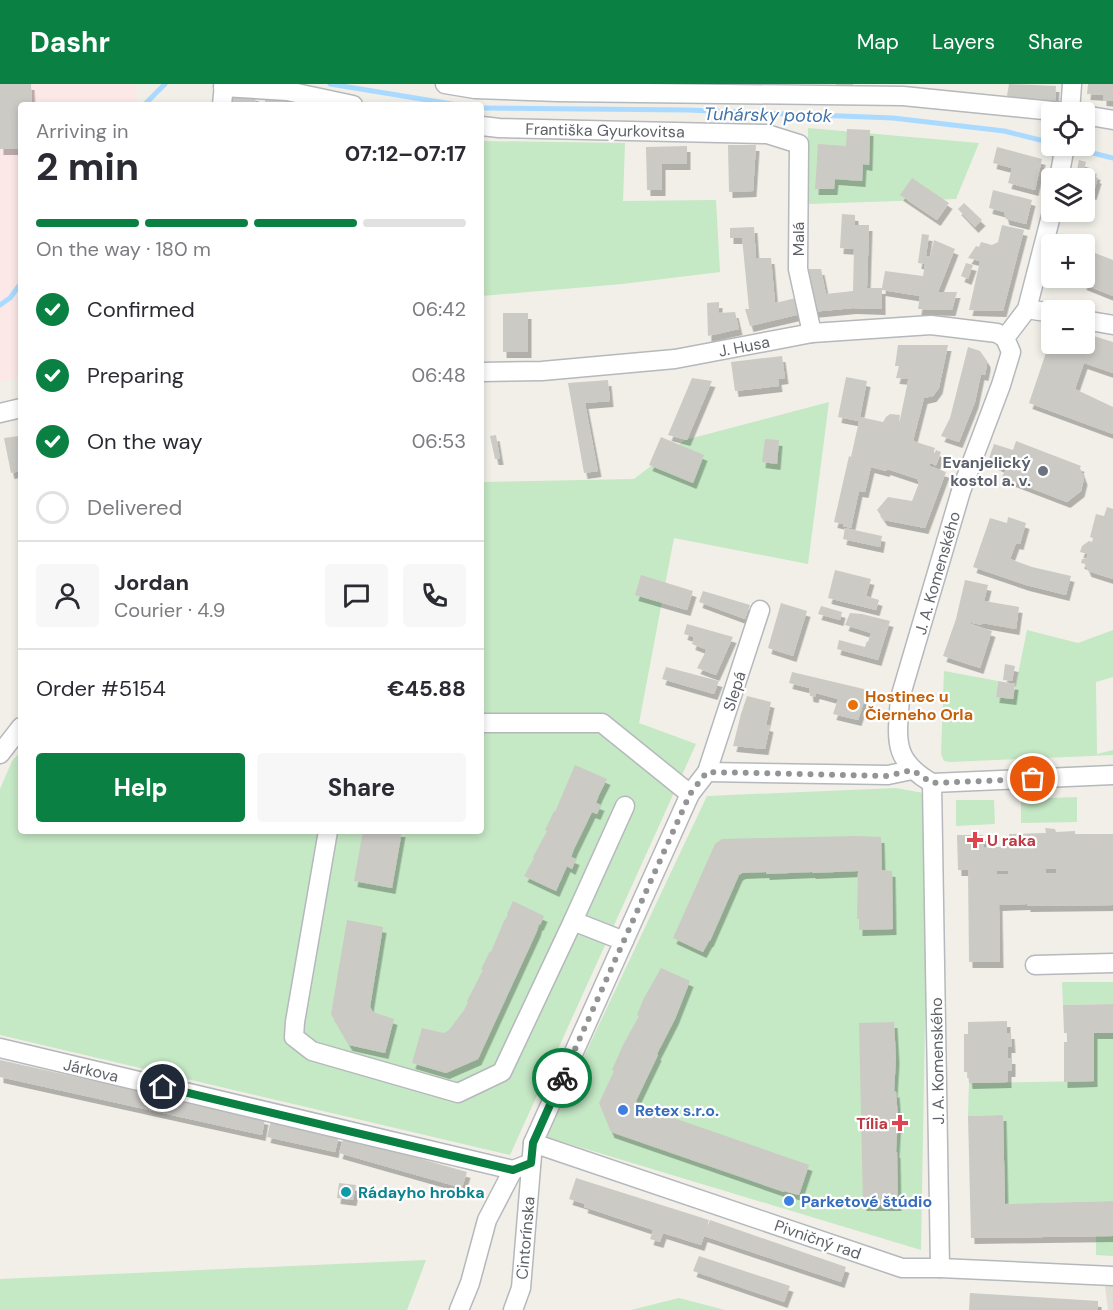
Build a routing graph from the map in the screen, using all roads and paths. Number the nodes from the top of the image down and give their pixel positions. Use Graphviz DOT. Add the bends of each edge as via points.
graph roads {
  1 [pos="445,84"];
  2 [pos="1072,84"];
  3 [pos="223,93"];
  4 [pos="339,102"];
  5 [pos="1071,102"];
  6 [pos="1041,110"];
  7 [pos="1095,117"];
  8 [pos="1113,120"];
  9 [pos="484,126"];
  10 [pos="799,144"];
  11 [pos="1049,222"];
  12 [pos="1027,309"];
  13 [pos="1041,311"];
  14 [pos="1095,322"];
  15 [pos="1113,325"];
  16 [pos="812,333"];
  17 [pos="1005,338"];
  18 [pos="484,372"];
  19 [pos="18,409"];
  20 [pos="0,413"];
  21 [pos="760,610"];
  22 [pos="484,723"];
  23 [pos="18,731"];
  24 [pos="0,754"];
  25 [pos="912,770"];
  26 [pos="707,772"];
  27 [pos="1113,775"];
  28 [pos="932,783"];
  29 [pos="690,794"];
  30 [pos="625,806"];
  31 [pos="327,834"];
  32 [pos="573,921"];
  33 [pos="624,941"];
  34 [pos="1113,963"];
  35 [pos="1035,965"];
  36 [pos="0,1048"];
  37 [pos="533,1143"];
  38 [pos="531,1163"];
  39 [pos="513,1170"];
  40 [pos="940,1268"];
  41 [pos="1113,1276"];
  42 [pos="459,1310"];
  43 [pos="513,1310"];
  1 -- 6 [label="street" via="558,92 903,96"];
  2 -- 5 [label="street"];
  3 -- 4 [label="street" via="264,88"];
  7 -- 8 [label="street"];
  9 -- 10 [label="street, Františka Gyurkovitsa" via="767,134"];
  10 -- 16 [label="street, Malá" via="798,269"];
  11 -- 12 [label="street"];
  12 -- 13 [label="street"];
  12 -- 17 [label="street"];
  14 -- 15 [label="street"];
  16 -- 17 [label="street, J. Husa" via="931,325 997,333"];
  16 -- 18 [label="street, J. Husa" via="675,359"];
  17 -- 25 [label="street, J. A. Komenského" via="1011,352 961,491 900,698 900,753"];
  19 -- 20 [label="street"];
  21 -- 26 [label="street, Slepá"];
  22 -- 29 [label="street" via="602,723"];
  23 -- 24 [label="street"];
  25 -- 26 [label="street" via="888,776"];
  25 -- 28 [label="street"];
  26 -- 29 [label="street, Cintorínska"];
  27 -- 28 [label="street"];
  28 -- 40 [label="street, J. A. Komenského"];
  29 -- 33 [label="street, Cintorínska"];
  30 -- 32 [label="street"];
  31 -- 32 [label="street" via="295,1022 294,1037 312,1051 458,1093 502,1072"];
  32 -- 33 [label="street"];
  33 -- 37 [label="street, Cintorínska"];
  34 -- 35 [label="street"];
  36 -- 39 [label="street, Járkova"];
  37 -- 38 [label="street, Cintorínska"];
  37 -- 40 [label="street, Pivničný rad" via="902,1268"];
  38 -- 39 [label="street"];
  38 -- 43 [label="street, Cintorínska" via="521,1288"];
  39 -- 42 [label="street" via="487,1220"];
  40 -- 41 [label="street, Pivničný rad"];
}
